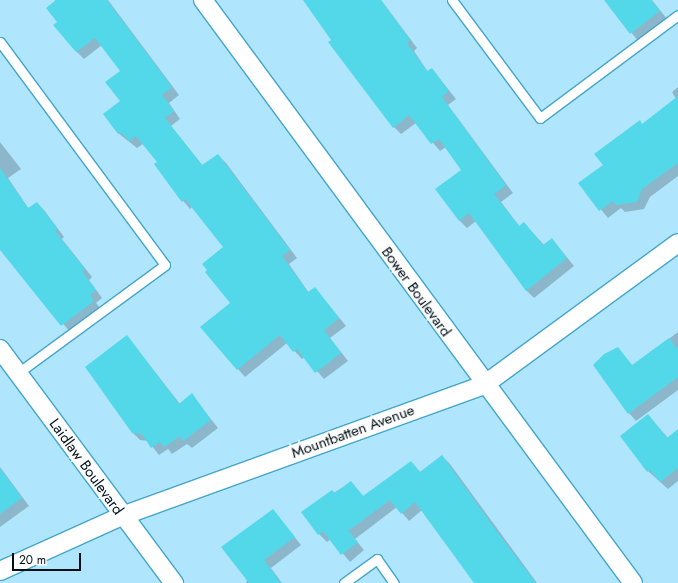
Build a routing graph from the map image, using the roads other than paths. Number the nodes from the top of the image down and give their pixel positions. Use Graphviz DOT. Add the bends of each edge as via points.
graph roads {
  1 [pos="203,0"];
  2 [pos="452,0"];
  3 [pos="678,15"];
  4 [pos="0,42"];
  5 [pos="678,244"];
  6 [pos="0,349"];
  7 [pos="18,373"];
  8 [pos="484,385"];
  9 [pos="122,516"];
  10 [pos="0,571"];
  11 [pos="174,583"];
  12 [pos="344,583"];
  13 [pos="394,583"];
  14 [pos="632,583"];
  1 -- 8 [label="street, Bower Boulevard"];
  2 -- 3 [label="lane" via="540,118"];
  4 -- 7 [label="lane" via="165,265"];
  5 -- 8 [label="street, Mountbatten Avenue"];
  6 -- 7 [label="street, Laidlaw Boulevard"];
  7 -- 9 [label="street, Laidlaw Boulevard"];
  8 -- 9 [label="street, Mountbatten Avenue"];
  8 -- 14 [label="street, Bower Boulevard"];
  9 -- 10 [label="street, Mountbatten Avenue"];
  9 -- 11 [label="street, Laidlaw Boulevard"];
  12 -- 13 [label="lane" via="377,559"];
}
